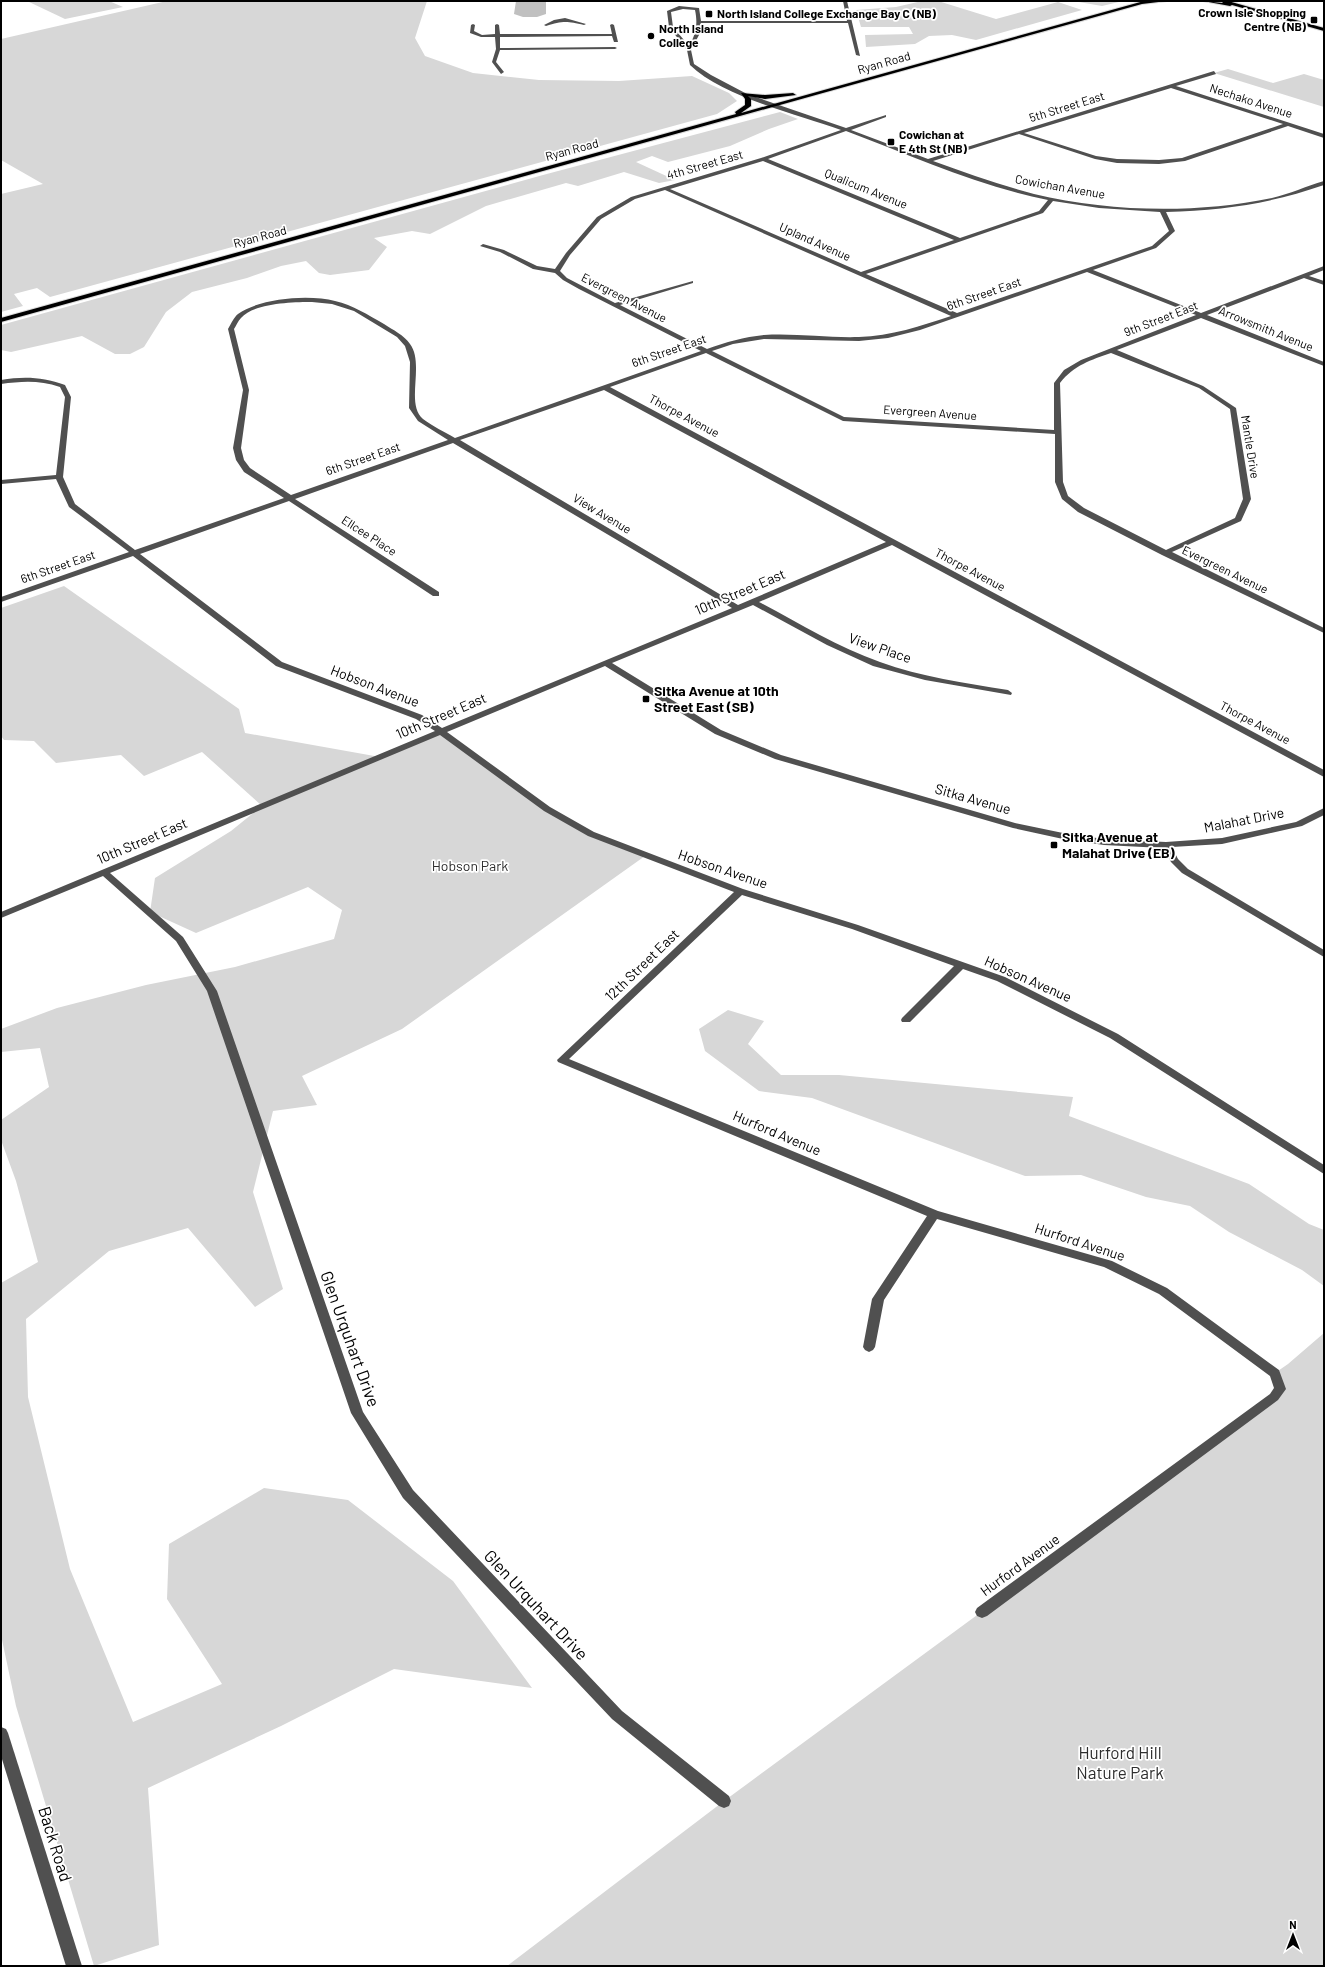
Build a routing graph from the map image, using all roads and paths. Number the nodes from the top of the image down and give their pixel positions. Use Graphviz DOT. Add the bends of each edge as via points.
graph roads {
  1 [pos="844,1"];
  2 [pos="1149,1"];
  3 [pos="1165,1"];
  4 [pos="1205,1"];
  5 [pos="1223,1"];
  6 [pos="1234,1"];
  7 [pos="1144,2"];
  8 [pos="1244,7"];
  9 [pos="700,22"];
  10 [pos="849,22"];
  11 [pos="584,24"];
  12 [pos="612,24"];
  13 [pos="473,25"];
  14 [pos="498,25"];
  15 [pos="546,25"];
  16 [pos="1324,30"];
  17 [pos="614,35"];
  18 [pos="498,36"];
  19 [pos="615,48"];
  20 [pos="498,49"];
  21 [pos="689,50"];
  22 [pos="614,55"];
  23 [pos="858,55"];
  24 [pos="502,72"];
  25 [pos="1214,73"];
  26 [pos="1171,86"];
  27 [pos="840,87"];
  28 [pos="744,94"];
  29 [pos="777,105"];
  30 [pos="884,116"];
  31 [pos="727,119"];
  32 [pos="1289,124"];
  33 [pos="845,129"];
  34 [pos="1020,133"];
  35 [pos="1324,136"];
  36 [pos="763,159"];
  37 [pos="926,160"];
  38 [pos="1324,183"];
  39 [pos="664,188"];
  40 [pos="1052,199"];
  41 [pos="1162,210"];
  42 [pos="960,240"];
  43 [pos="483,246"];
  44 [pos="1324,268"];
  45 [pos="1088,270"];
  46 [pos="557,271"];
  47 [pos="860,274"];
  48 [pos="1304,276"];
  49 [pos="691,282"];
  50 [pos="1324,283"];
  51 [pos="614,305"];
  52 [pos="957,316"];
  53 [pos="1201,316"];
  54 [pos="1,320"];
  55 [pos="1110,350"];
  56 [pos="705,351"];
  57 [pos="1324,364"];
  58 [pos="1,382"];
  59 [pos="604,387"];
  60 [pos="1058,432"];
  61 [pos="454,440"];
  62 [pos="59,477"];
  63 [pos="1,482"];
  64 [pos="289,498"];
  65 [pos="892,542"];
  66 [pos="136,552"];
  67 [pos="1166,553"];
  68 [pos="436,594"];
  69 [pos="1,600"];
  70 [pos="754,602"];
  71 [pos="738,608"];
  72 [pos="1323,629"];
  73 [pos="606,663"];
  74 [pos="1008,693"];
  75 [pos="440,732"];
  76 [pos="1324,774"];
  77 [pos="1324,811"];
  78 [pos="1166,845"];
  79 [pos="104,872"];
  80 [pos="740,891"];
  81 [pos="1,916"];
  82 [pos="1324,954"];
  83 [pos="960,966"];
  84 [pos="906,1020"];
  85 [pos="562,1060"];
  86 [pos="1324,1170"];
  87 [pos="934,1214"];
  88 [pos="869,1347"];
  89 [pos="982,1612"];
  90 [pos="1,1733"];
  91 [pos="724,1801"];
  92 [pos="74,1966"];
  1 -- 10 [label="street"];
  2 -- 7 [label="main road, Ryan Road"];
  3 -- 7 [label="main road"];
  4 -- 8 [label="main road"];
  5 -- 8 [label="main road"];
  6 -- 8 [label="main road"];
  7 -- 27 [label="main road, Ryan Road"];
  8 -- 16 [label="main road"];
  9 -- 10 [label="street"];
  9 -- 21 [label="street" via="698,35"];
  9 -- 21 [label="street, Cowichan Avenue" via="697,9 682,7 668,11 671,26"];
  10 -- 23 [label="street"];
  11 -- 15 [label="street" via="565,19"];
  12 -- 17 [label="street"];
  13 -- 18 [label="street" via="474,34"];
  14 -- 18 [label="street"];
  17 -- 18 [label="street"];
  17 -- 19 [label="street"];
  18 -- 20 [label="street"];
  19 -- 20 [label="street"];
  19 -- 22 [label="street"];
  20 -- 24 [label="street" via="494,62"];
  21 -- 28 [label="street, Cowichan Avenue" via="692,65 718,82"];
  25 -- 26 [label="street, 5th Street East"];
  26 -- 32 [label="street, Nechako Avenue"];
  26 -- 34 [label="street, 5th Street East"];
  27 -- 28 [label="main road" via="783,97"];
  27 -- 29 [label="main road, Ryan Road"];
  28 -- 29 [label="street, Cowichan Avenue"];
  28 -- 31 [label="main road" via="748,99 748,106"];
  29 -- 31 [label="main road, Ryan Road"];
  29 -- 33 [label="street, Cowichan Avenue"];
  30 -- 33 [label="street, 4th Street East"];
  31 -- 54 [label="main road, Ryan Road"];
  32 -- 34 [label="street" via="1183,160 1159,162 1117,161 1096,157"];
  32 -- 35 [label="street, Nechako Avenue"];
  33 -- 36 [label="street, 4th Street East"];
  33 -- 37 [label="street, Cowichan Avenue"];
  34 -- 37 [label="street, 5th Street East"];
  36 -- 39 [label="street, 4th Street East"];
  36 -- 42 [label="street, Qualicum Avenue"];
  37 -- 40 [label="street, Cowichan Avenue" via="1004,187"];
  38 -- 41 [label="street" via="1266,201 1228,207"];
  39 -- 46 [label="street, 4th Street East" via="633,198 599,218"];
  39 -- 47 [label="street, Upland Avenue"];
  40 -- 41 [label="street, Cowichan Avenue" via="1106,207"];
  40 -- 42 [label="street" via="1041,212"];
  41 -- 45 [label="street, 6th Street East" via="1172,231 1154,248"];
  42 -- 47 [label="street"];
  43 -- 46 [label="street" via="502,251 535,268"];
  44 -- 48 [label="street, 9th Street East"];
  45 -- 52 [label="street, 6th Street East"];
  45 -- 53 [label="street, Arrowsmith Avenue"];
  46 -- 51 [label="street, Evergreen Avenue" via="580,288"];
  47 -- 52 [label="street, Upland Avenue"];
  48 -- 50 [label="street"];
  48 -- 53 [label="street, 9th Street East"];
  49 -- 51 [label="street"];
  51 -- 56 [label="street, Evergreen Avenue"];
  52 -- 56 [label="street, 6th Street East" via="888,336 859,339 764,337 732,342"];
  53 -- 55 [label="street, 9th Street East"];
  53 -- 57 [label="street, Arrowsmith Avenue"];
  55 -- 60 [label="street, 9th Street East" via="1066,371 1058,383"];
  55 -- 67 [label="street, Mantle Drive" via="1201,387 1233,408 1247,499 1238,519"];
  56 -- 59 [label="street, 6th Street East"];
  56 -- 60 [label="street, Evergreen Avenue" via="843,418"];
  58 -- 62 [label="street" via="23,378 46,380 63,386 68,397"];
  59 -- 61 [label="street, 6th Street East"];
  59 -- 65 [label="street, Thorpe Avenue"];
  60 -- 67 [label="street, Evergreen Avenue" via="1059,482 1065,497 1081,510"];
  61 -- 64 [label="street, 6th Street East"];
  61 -- 64 [label="street, View Avenue" via="420,420 412,408 413,362 408,345 399,336 356,310 333,302 281,300 256,307 239,316 231,329 246,390 237,448 240,460 247,470"];
  61 -- 71 [label="street, View Avenue"];
  62 -- 63 [label="street"];
  62 -- 66 [label="street, Hobson Avenue" via="72,505"];
  64 -- 66 [label="street, 6th Street East"];
  64 -- 68 [label="street, Ellcee Place"];
  65 -- 70 [label="street, 10th Street East"];
  65 -- 76 [label="street, Thorpe Avenue"];
  66 -- 69 [label="street, 6th Street East"];
  66 -- 75 [label="street, Hobson Avenue" via="279,664 419,718"];
  67 -- 72 [label="street, Evergreen Avenue"];
  70 -- 71 [label="street, 10th Street East"];
  70 -- 74 [label="street, View Place" via="841,649 877,664 928,678"];
  71 -- 73 [label="street, 10th Street East"];
  73 -- 75 [label="street, 10th Street East"];
  73 -- 78 [label="street, Sitka Avenue" via="718,732 778,756 1013,825 1104,842"];
  75 -- 79 [label="street, 10th Street East"];
  75 -- 80 [label="street, Hobson Avenue" via="547,809 591,834"];
  77 -- 78 [label="street, Malahat Drive" via="1299,824 1222,841"];
  78 -- 82 [label="street" via="1174,860 1185,871"];
  79 -- 81 [label="street, 10th Street East"];
  79 -- 91 [label="street, Glen Urquhart Drive" via="180,938 212,992 357,1413 408,1494 617,1715"];
  80 -- 83 [label="street, Hobson Avenue" via="855,927"];
  80 -- 85 [label="street, 12th Street East"];
  83 -- 84 [label="street"];
  83 -- 86 [label="street, Hobson Avenue" via="1001,980 1114,1036"];
  85 -- 87 [label="street, Hurford Avenue"];
  87 -- 88 [label="street" via="878,1299"];
  87 -- 89 [label="street, Hurford Avenue" via="1108,1264 1163,1291 1274,1372 1280,1389 1274,1397"];
  90 -- 92 [label="street, Back Road"];
}
